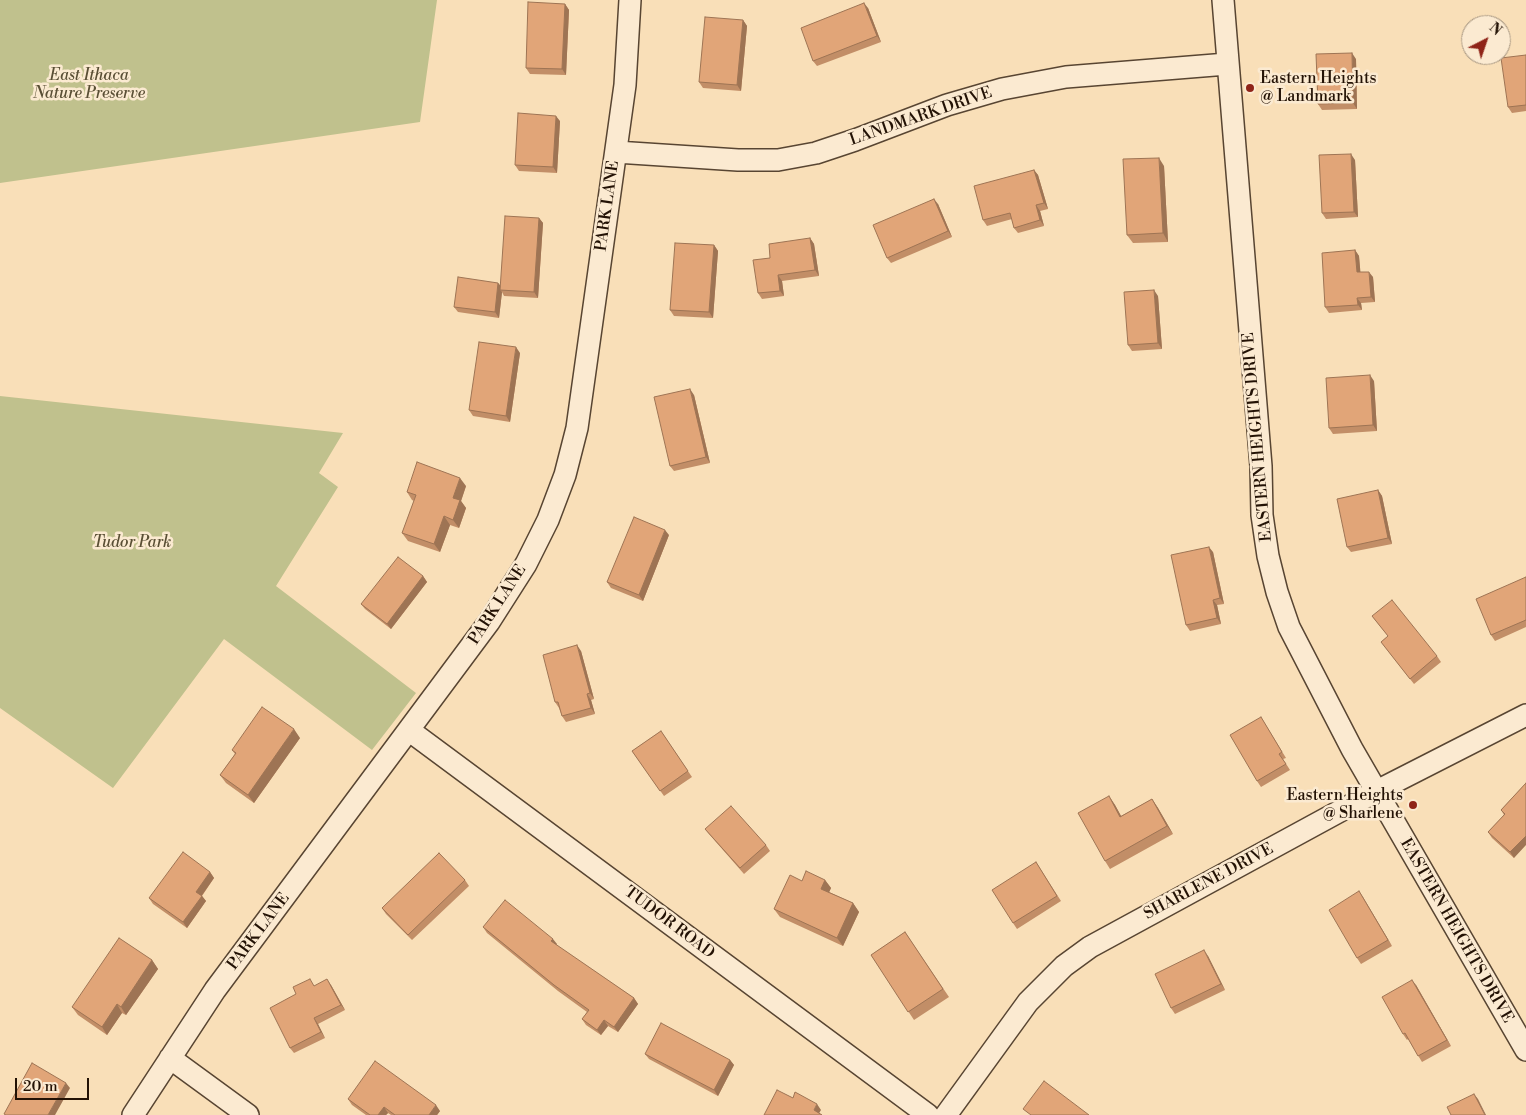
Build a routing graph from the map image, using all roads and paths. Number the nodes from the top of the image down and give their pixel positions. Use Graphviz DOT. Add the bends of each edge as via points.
graph roads {
  1 [pos="630,0"];
  2 [pos="1223,0"];
  3 [pos="1228,64"];
  4 [pos="616,152"];
  5 [pos="1526,715"];
  6 [pos="410,730"];
  7 [pos="1375,792"];
  8 [pos="1526,1050"];
  9 [pos="170,1058"];
  10 [pos="133,1115"];
  11 [pos="248,1115"];
  12 [pos="928,1115"];
  13 [pos="946,1115"];
  1 -- 4 [label="street, PARK LANE" via="625,85"];
  2 -- 3 [label="street, EASTERN HEIGHTS DRIVE"];
  3 -- 4 [label="street, LANDMARK DRIVE" via="1066,77 1002,89 947,104 816,153 778,160"];
  3 -- 7 [label="street, EASTERN HEIGHTS DRIVE" via="1262,515 1268,556 1289,627"];
  4 -- 6 [label="street, PARK LANE" via="577,428 565,475 526,564 489,622"];
  5 -- 7 [label="street, SHARLENE DRIVE"];
  6 -- 9 [label="street, PARK LANE" via="215,990"];
  6 -- 12 [label="street, TUDOR ROAD"];
  7 -- 8 [label="street, EASTERN HEIGHTS DRIVE"];
  7 -- 13 [label="street, SHARLENE DRIVE" via="1124,927 1064,966 1028,1002"];
  9 -- 10 [label="street, PARK LANE"];
  9 -- 11 [label="street"];
}
